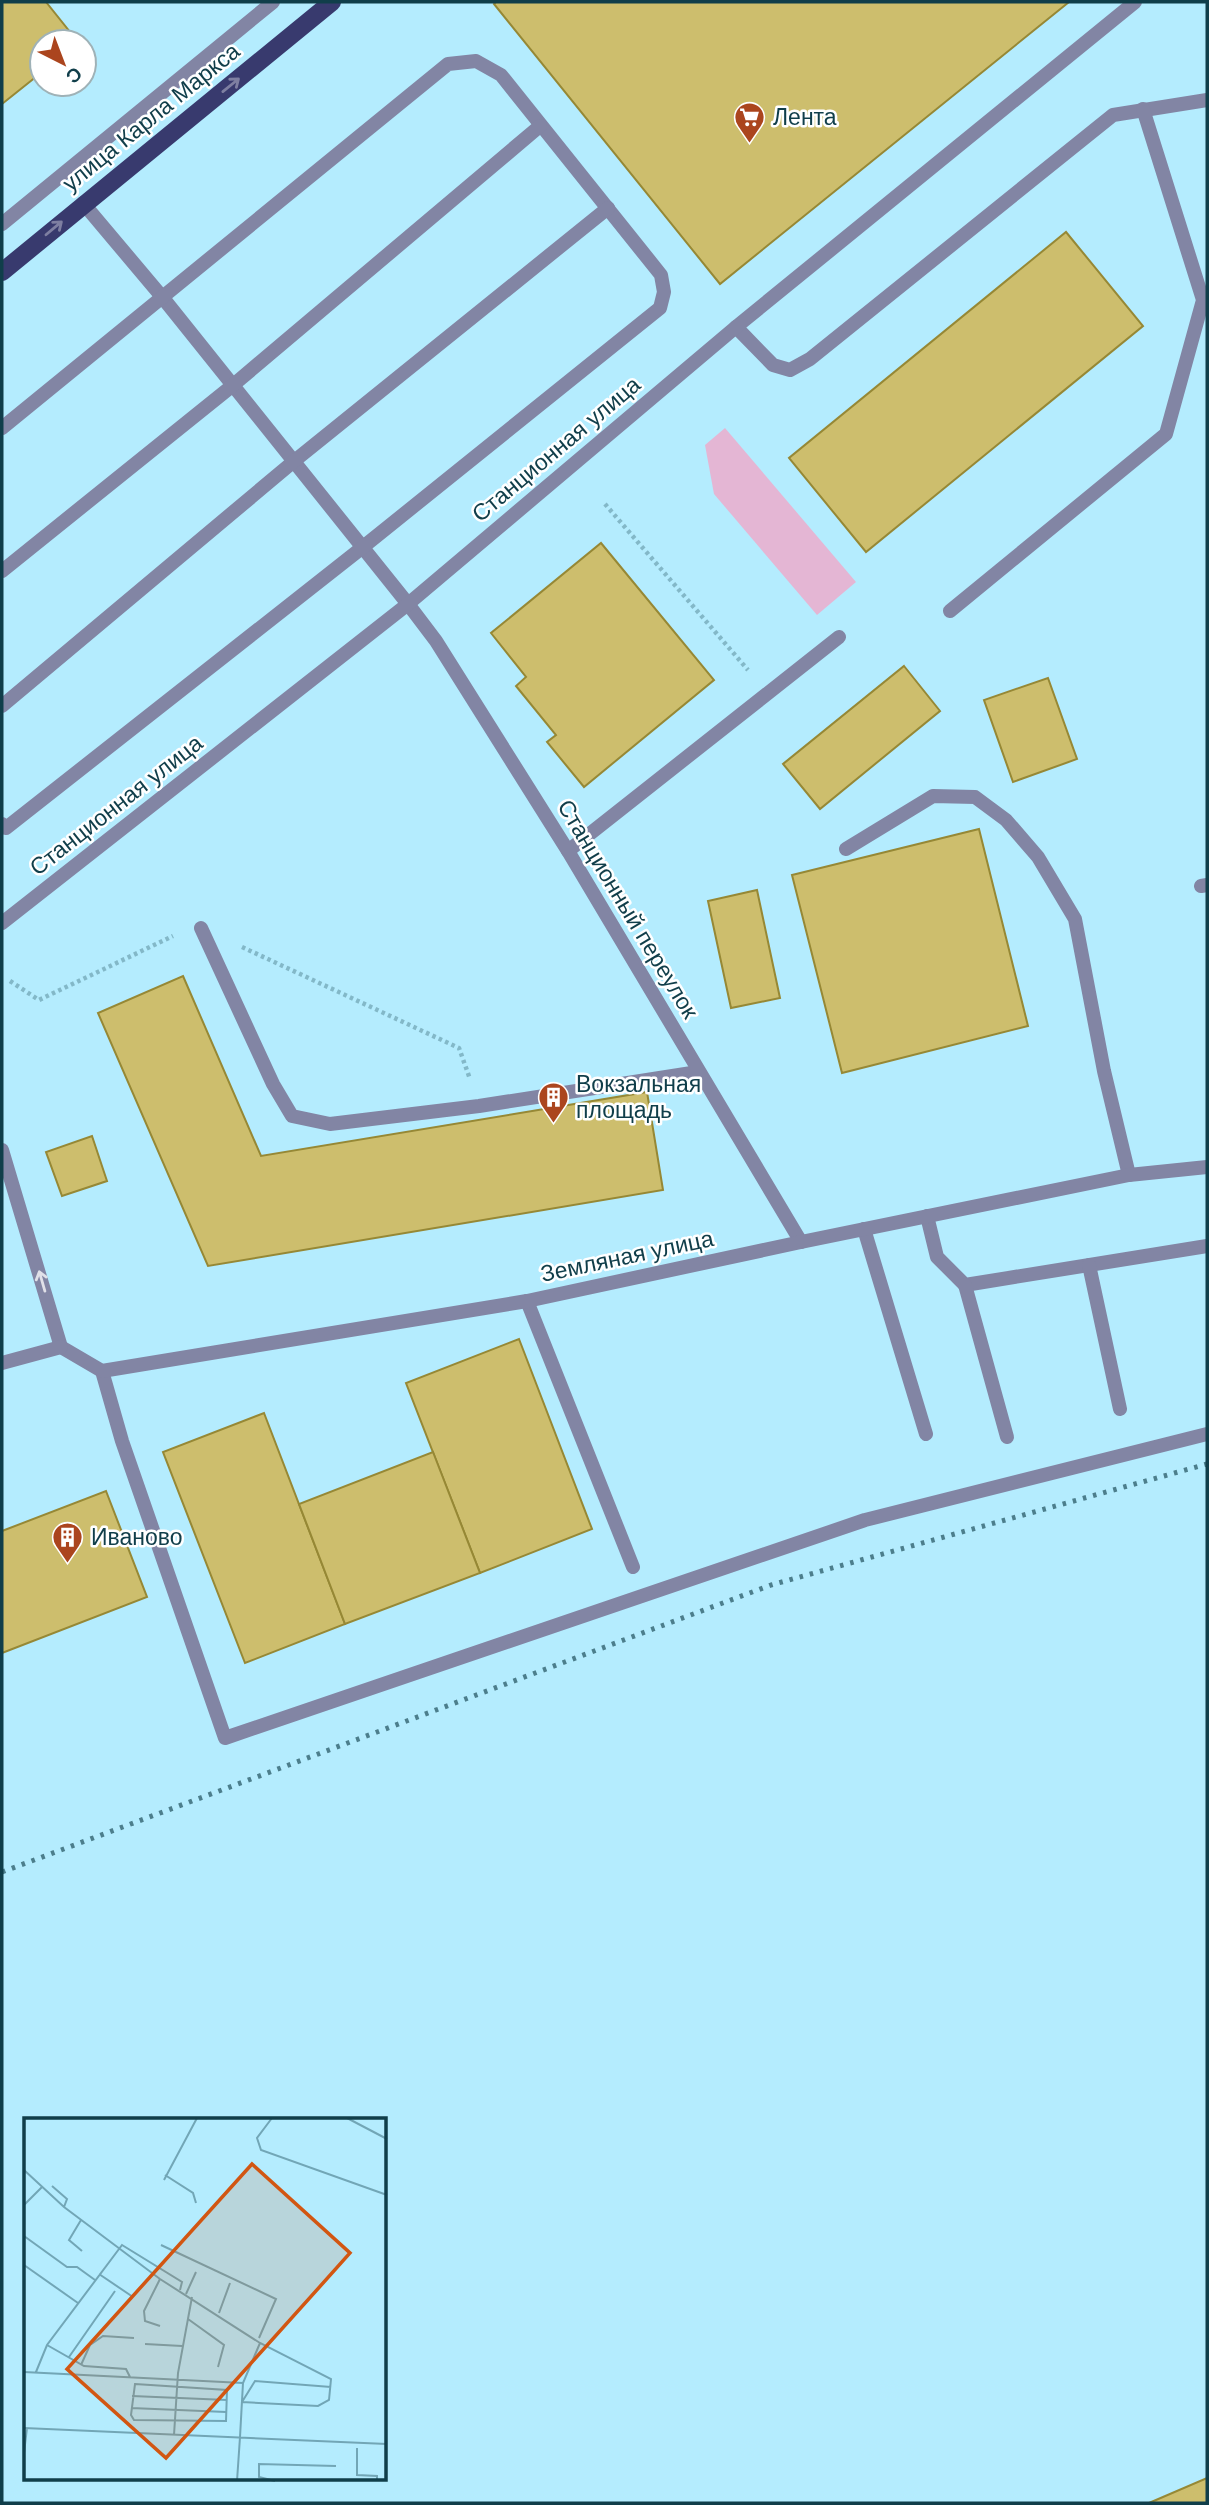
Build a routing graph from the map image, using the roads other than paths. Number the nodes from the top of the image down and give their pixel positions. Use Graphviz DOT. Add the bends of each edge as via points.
graph roads {
  1 [pos="273,2"];
  2 [pos="332,2"];
  3 [pos="1135,2"];
  4 [pos="1207,100"];
  5 [pos="1143,110"];
  6 [pos="540,126"];
  7 [pos="83,203"];
  8 [pos="608,208"];
  9 [pos="2,224"];
  10 [pos="2,272"];
  11 [pos="163,298"];
  12 [pos="736,327"];
  13 [pos="232,386"];
  14 [pos="2,428"];
  15 [pos="293,463"];
  16 [pos="363,547"];
  17 [pos="2,571"];
  18 [pos="408,604"];
  19 [pos="950,611"];
  20 [pos="839,637"];
  21 [pos="2,706"];
  22 [pos="2,824"];
  23 [pos="846,849"];
  24 [pos="568,851"];
  25 [pos="2,923"];
  26 [pos="201,928"];
  27 [pos="698,1072"];
  28 [pos="2,1150"];
  29 [pos="2,1165"];
  30 [pos="1207,1167"];
  31 [pos="1129,1175"];
  32 [pos="15,1188"];
  33 [pos="927,1216"];
  34 [pos="864,1229"];
  35 [pos="801,1242"];
  36 [pos="1207,1246"];
  37 [pos="1089,1265"];
  38 [pos="965,1285"];
  39 [pos="527,1301"];
  40 [pos="61,1347"];
  41 [pos="2,1363"];
  42 [pos="102,1371"];
  43 [pos="1120,1409"];
  44 [pos="926,1434"];
  45 [pos="1207,1434"];
  46 [pos="1007,1437"];
  47 [pos="633,1567"];
  1 -- 9 [label="street, улица Карла Маркса"];
  7 -- 2 [label="main road, улица Карла Маркса, one-way"];
  3 -- 12 [label="street, Станционная улица"];
  4 -- 5 [label="street"];
  5 -- 12 [label="street" via="1113,115 810,359 790,370 773,365"];
  5 -- 19 [label="street" via="1203,300 1166,434"];
  6 -- 8 [label="street"];
  6 -- 11 [label="street" via="501,75 476,61 448,64"];
  6 -- 13 [label="street"];
  10 -- 7 [label="main road, улица Карла Маркса, one-way"];
  7 -- 11 [label="street, Станционный переулок"];
  8 -- 15 [label="street"];
  8 -- 16 [label="street" via="661,275 664,292 660,308"];
  11 -- 13 [label="street, Станционный переулок"];
  11 -- 14 [label="street"];
  12 -- 18 [label="street, Станционная улица"];
  13 -- 15 [label="street, Станционный переулок"];
  13 -- 17 [label="street"];
  15 -- 16 [label="street, Станционный переулок"];
  15 -- 21 [label="street"];
  16 -- 18 [label="street, Станционный переулок"];
  16 -- 22 [label="street" via="6,828"];
  18 -- 24 [label="street, Станционный переулок"];
  18 -- 25 [label="street, Станционная улица"];
  20 -- 24 [label="street"];
  23 -- 31 [label="street" via="933,796 975,797 1006,820 1038,857 1075,919"];
  24 -- 27 [label="street, Станционный переулок"];
  26 -- 27 [label="street" via="292,1116 330,1124"];
  27 -- 35 [label="street, Станционный переулок"];
  28 -- 32 [label="street"];
  29 -- 32 [label="street"];
  30 -- 31 [label="street, Земляная улица"];
  31 -- 33 [label="street, Земляная улица"];
  40 -- 32 [label="street, one-way"];
  33 -- 34 [label="street, Земляная улица"];
  33 -- 38 [label="street" via="937,1257"];
  34 -- 35 [label="street, Земляная улица"];
  34 -- 44 [label="street"];
  35 -- 39 [label="street, Земляная улица"];
  36 -- 37 [label="street"];
  37 -- 38 [label="street"];
  37 -- 43 [label="street"];
  38 -- 46 [label="street"];
  39 -- 42 [label="street, Земляная улица"];
  39 -- 47 [label="street"];
  40 -- 41 [label="street"];
  40 -- 42 [label="street"];
  42 -- 45 [label="street" via="225,1738 865,1520"];
}
